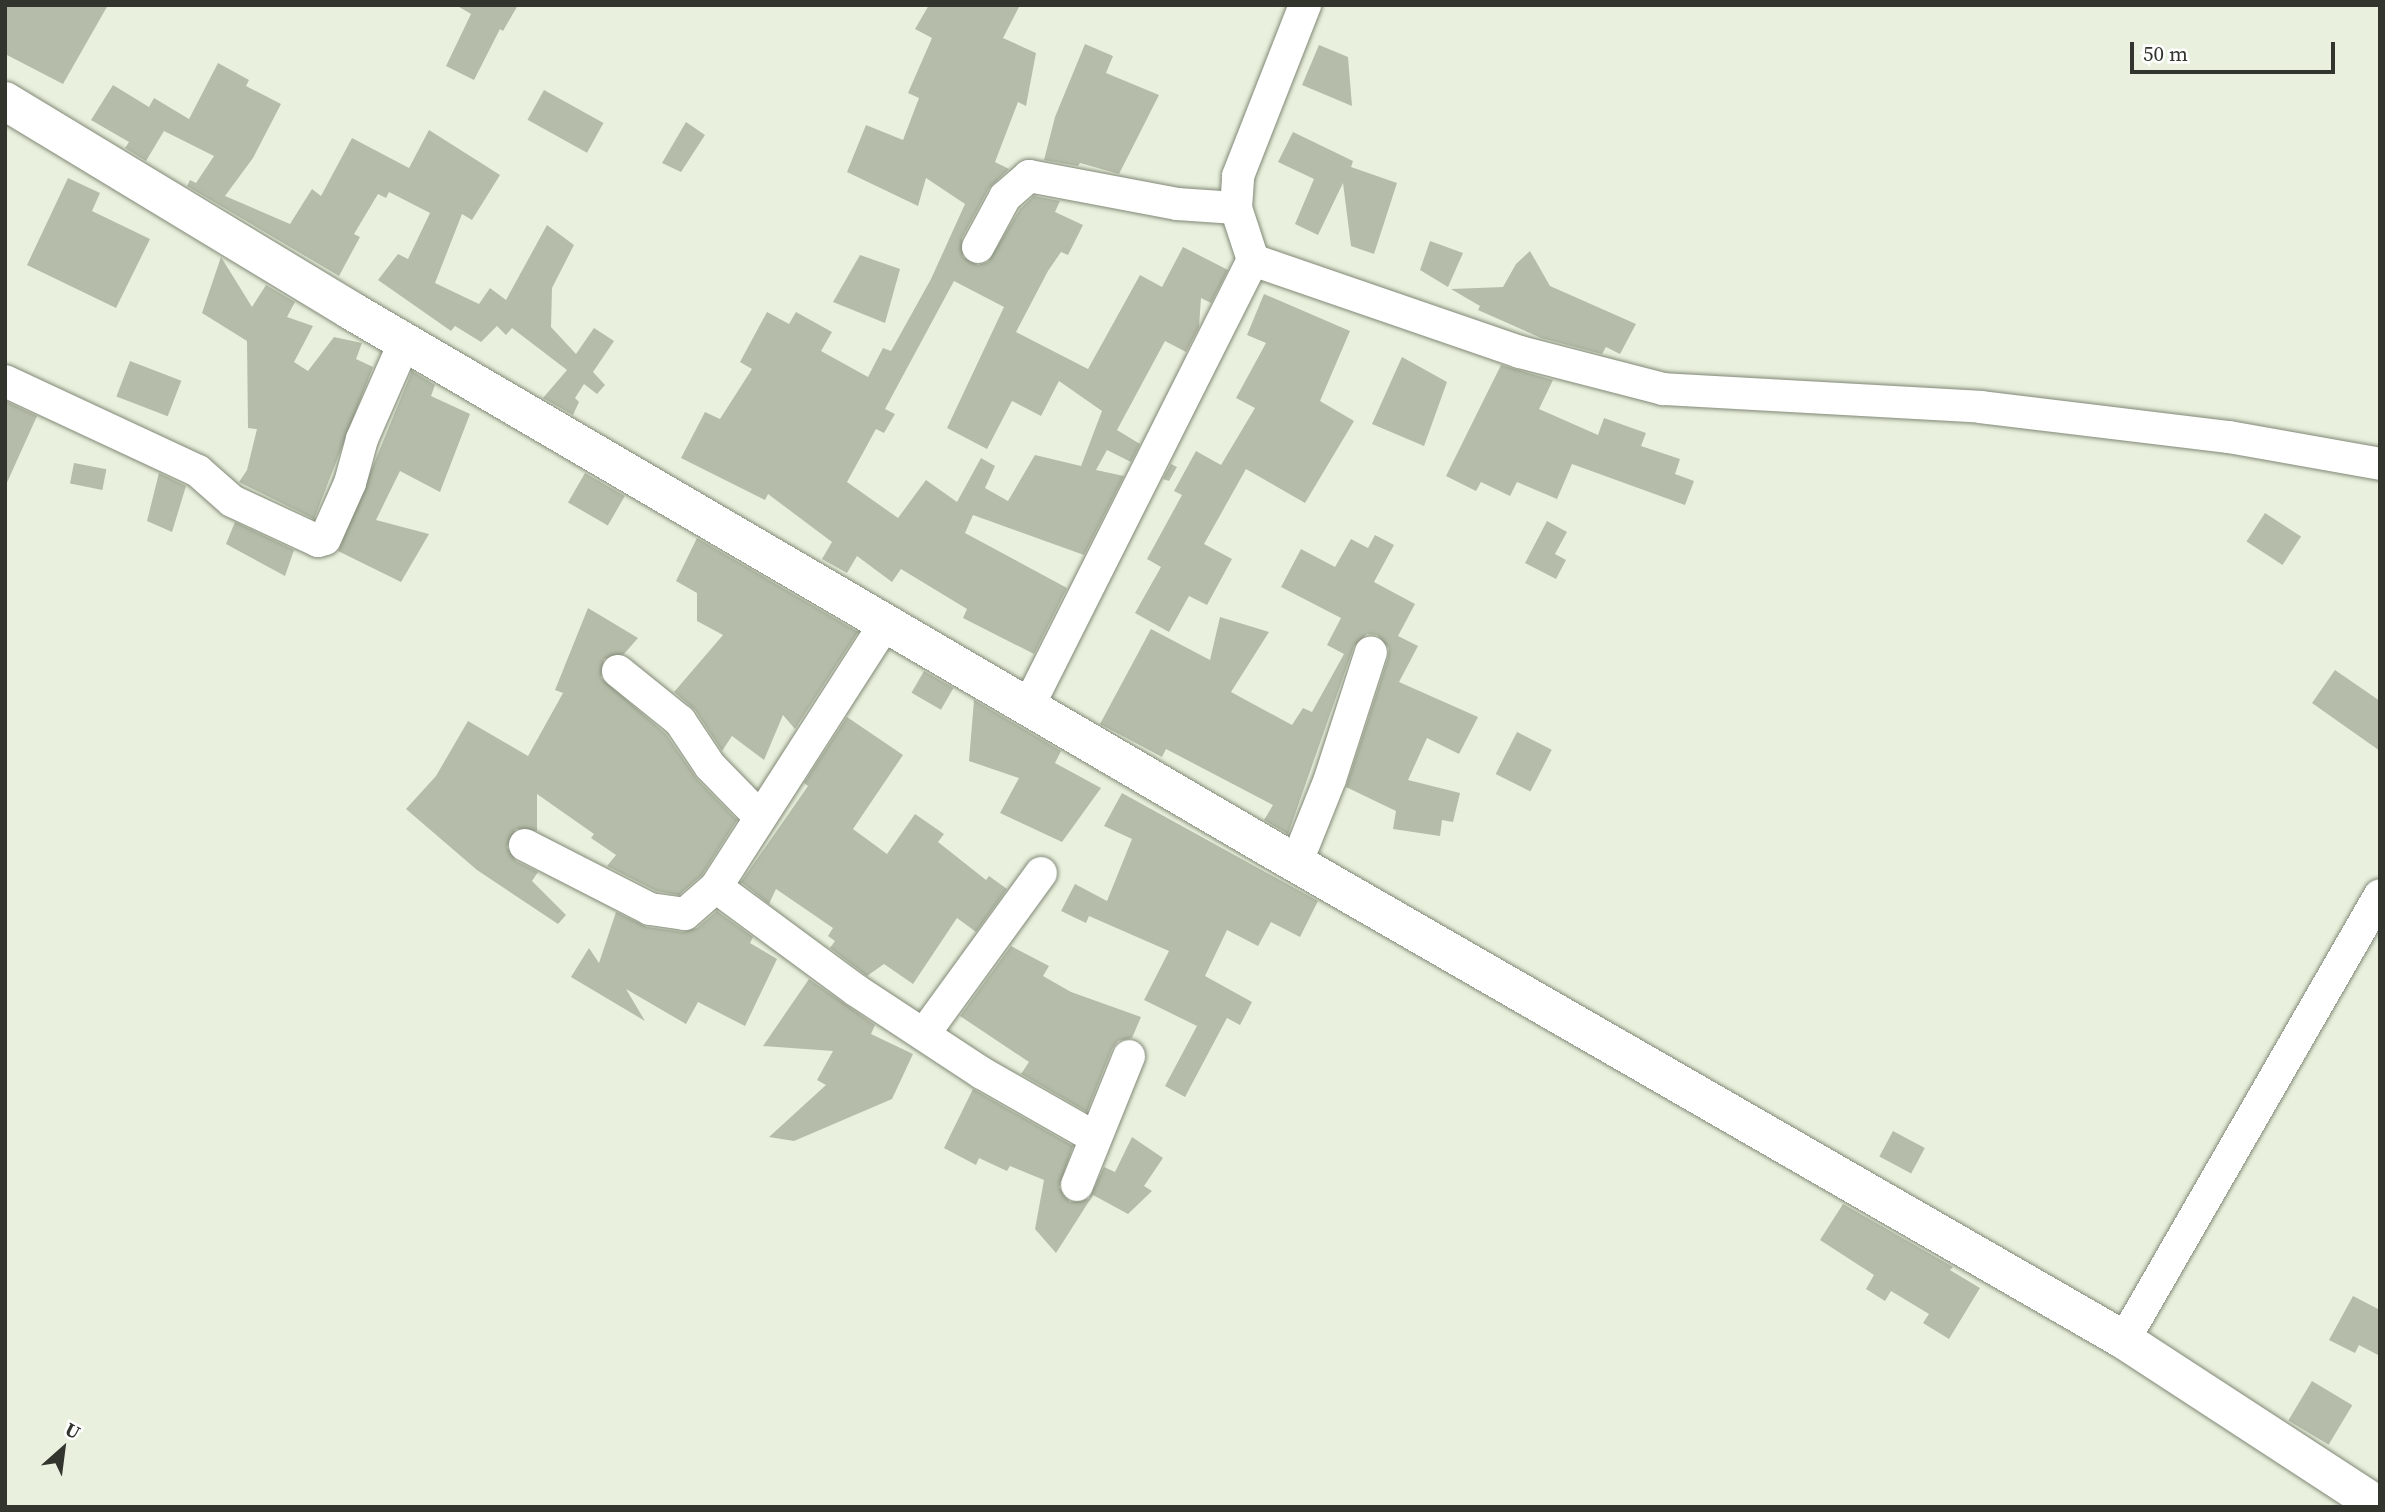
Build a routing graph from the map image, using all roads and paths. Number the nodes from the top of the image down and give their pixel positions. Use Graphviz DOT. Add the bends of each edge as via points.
graph roads {
  1 [pos="1305,5"];
  2 [pos="8,110"];
  3 [pos="1236,208"];
  4 [pos="978,247"];
  5 [pos="1253,260"];
  6 [pos="405,341"];
  7 [pos="5,381"];
  8 [pos="2380,464"];
  9 [pos="886,622"];
  10 [pos="1371,652"];
  11 [pos="618,671"];
  12 [pos="1029,705"];
  13 [pos="760,817"];
  14 [pos="525,845"];
  15 [pos="1296,863"];
  16 [pos="1041,873"];
  17 [pos="716,887"];
  18 [pos="2380,895"];
  19 [pos="924,1034"];
  20 [pos="1129,1056"];
  21 [pos="1094,1137"];
  22 [pos="1077,1185"];
  23 [pos="2124,1340"];
  24 [pos="2380,1507"];
  1 -- 3 [label="street" via="1249,141 1238,176"];
  2 -- 6 [label="street"];
  3 -- 4 [label="street" via="1177,204 1029,176 1005,197"];
  3 -- 5 [label="street"];
  5 -- 8 [label="street" via="1520,352 1663,389 1980,407 2229,437"];
  5 -- 12 [label="street"];
  6 -- 7 [label="street" via="362,439 350,483 325,539 318,541 232,501 198,471"];
  6 -- 9 [label="street"];
  9 -- 12 [label="street"];
  9 -- 13 [label="street"];
  10 -- 15 [label="street" via="1330,779"];
  11 -- 13 [label="street" via="680,721 710,766"];
  12 -- 15 [label="street"];
  13 -- 17 [label="street"];
  14 -- 17 [label="street" via="670,915 685,914"];
  15 -- 23 [label="street"];
  16 -- 19 [label="street"];
  17 -- 19 [label="street"];
  18 -- 23 [label="street"];
  19 -- 21 [label="street"];
  20 -- 21 [label="street"];
  21 -- 22 [label="street"];
  23 -- 24 [label="street"];
}
